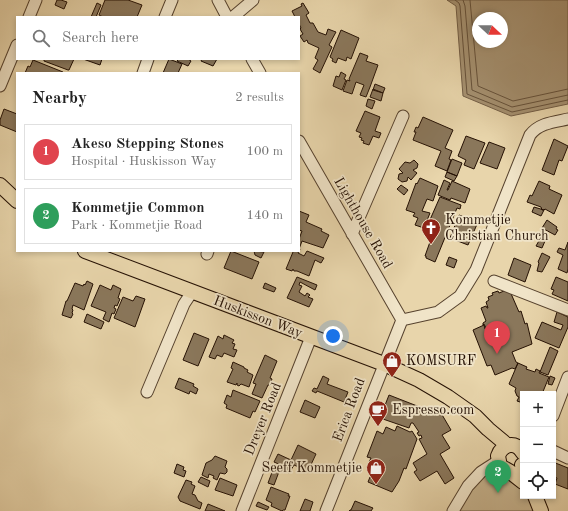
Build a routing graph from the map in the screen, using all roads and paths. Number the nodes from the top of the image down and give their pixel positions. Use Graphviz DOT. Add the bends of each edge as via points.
graph roads {
  1 [pos="36,0"];
  2 [pos="172,0"];
  3 [pos="218,0"];
  4 [pos="253,0"];
  5 [pos="29,16"];
  6 [pos="165,16"];
  7 [pos="226,16"];
  8 [pos="234,16"];
  9 [pos="16,47"];
  10 [pos="148,60"];
  11 [pos="253,60"];
  12 [pos="143,72"];
  13 [pos="259,72"];
  14 [pos="0,86"];
  15 [pos="403,116"];
  16 [pos="568,119"];
  17 [pos="300,143"];
  18 [pos="0,185"];
  19 [pos="16,200"];
  20 [pos="352,234"];
  21 [pos="88,252"];
  22 [pos="494,281"];
  23 [pos="192,292"];
  24 [pos="568,310"];
  25 [pos="402,320"];
  26 [pos="311,337"];
  27 [pos="384,364"];
  28 [pos="568,378"];
  29 [pos="147,392"];
  30 [pos="556,408"];
  31 [pos="488,429"];
  32 [pos="507,445"];
  33 [pos="520,453"];
  34 [pos="556,453"];
  35 [pos="568,458"];
  36 [pos="498,459"];
  37 [pos="522,463"];
  38 [pos="509,471"];
  39 [pos="520,480"];
  40 [pos="536,499"];
  41 [pos="242,511"];
  42 [pos="326,511"];
  43 [pos="453,511"];
  44 [pos="541,511"];
  1 -- 5 [label="street"];
  2 -- 6 [label="street"];
  3 -- 7 [label="street"];
  4 -- 8 [label="street"];
  9 -- 14 [label="street"];
  10 -- 12 [label="street"];
  11 -- 13 [label="street"];
  15 -- 20 [label="street"];
  16 -- 25 [label="street" via="541,125 530,135 476,270 460,296 438,312"];
  17 -- 20 [label="street, Lighthouse Road"];
  18 -- 19 [label="main road"];
  20 -- 25 [label="street, Lighthouse Road"];
  21 -- 23 [label="main road, Huskisson Way"];
  22 -- 24 [label="street"];
  23 -- 26 [label="main road, Huskisson Way"];
  23 -- 29 [label="street" via="181,310"];
  25 -- 27 [label="street, Erica Road"];
  26 -- 27 [label="main road, Huskisson Way"];
  26 -- 41 [label="street, Dreyer Road"];
  27 -- 31 [label="main road, Huskisson Way" via="448,397 475,416"];
  27 -- 42 [label="street, Erica Road"];
  28 -- 30 [label="street"];
  31 -- 32 [label="main road, Huskisson Way"];
  31 -- 36 [label="main road, Huskisson Way"];
  32 -- 33 [label="main road" via="518,447"];
  32 -- 36 [label="main road" via="503,447"];
  34 -- 35 [label="street"];
  36 -- 38 [label="main road" via="504,469"];
  36 -- 43 [label="street" via="468,486"];
  37 -- 38 [label="main road" via="519,469"];
  38 -- 39 [label="main road"];
  40 -- 44 [label="main road"];
}
